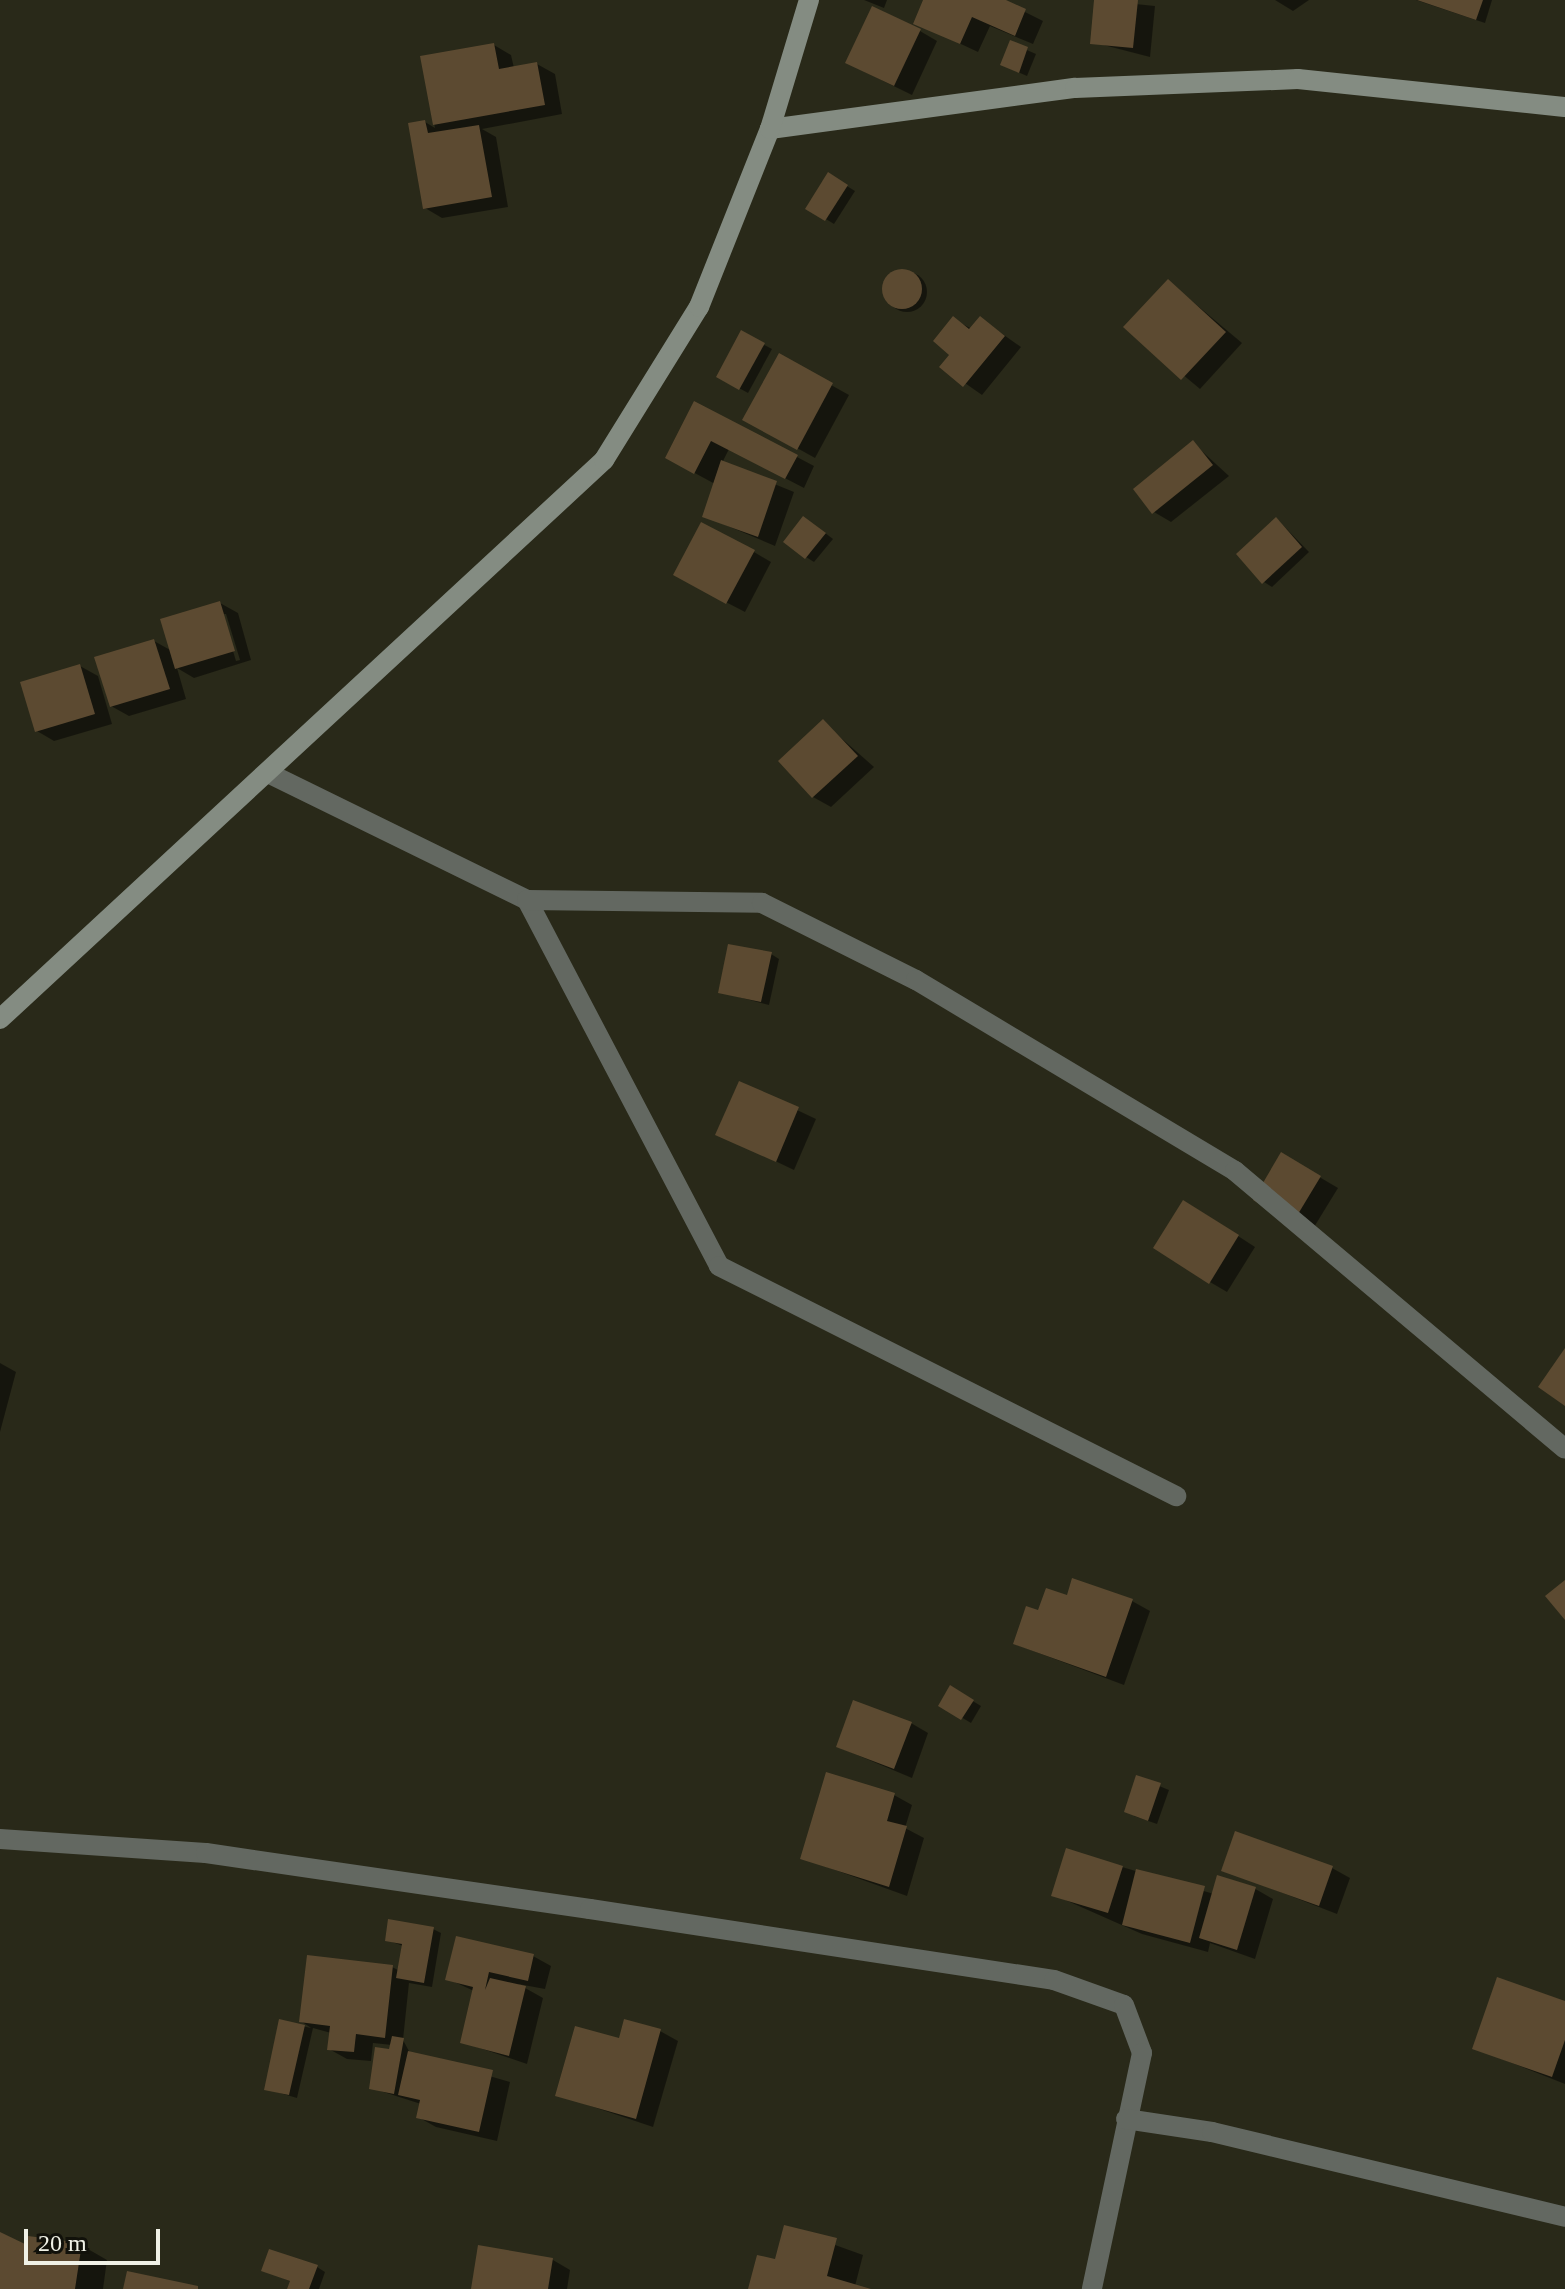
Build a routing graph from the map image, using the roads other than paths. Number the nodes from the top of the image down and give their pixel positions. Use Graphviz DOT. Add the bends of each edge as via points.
graph roads {
  1 [pos="809,0"];
  2 [pos="1565,107"];
  3 [pos="770,129"];
  4 [pos="268,773"];
  5 [pos="527,900"];
  6 [pos="0,1019"];
  7 [pos="1565,1449"];
  8 [pos="1176,1496"];
  9 [pos="0,1839"];
  10 [pos="1126,2119"];
  11 [pos="1565,2217"];
  12 [pos="1092,2289"];
  1 -- 3 [label="main road"];
  2 -- 3 [label="main road" via="1298,79 1075,88"];
  3 -- 4 [label="main road" via="699,307 604,460"];
  4 -- 5 [label="street"];
  4 -- 6 [label="main road"];
  5 -- 7 [label="street" via="762,903 916,980 1235,1171"];
  5 -- 8 [label="street" via="719,1266"];
  9 -- 10 [label="street" via="206,1853 1054,1980 1124,2005 1142,2053"];
  10 -- 11 [label="street" via="1212,2132"];
  10 -- 12 [label="street"];
}
